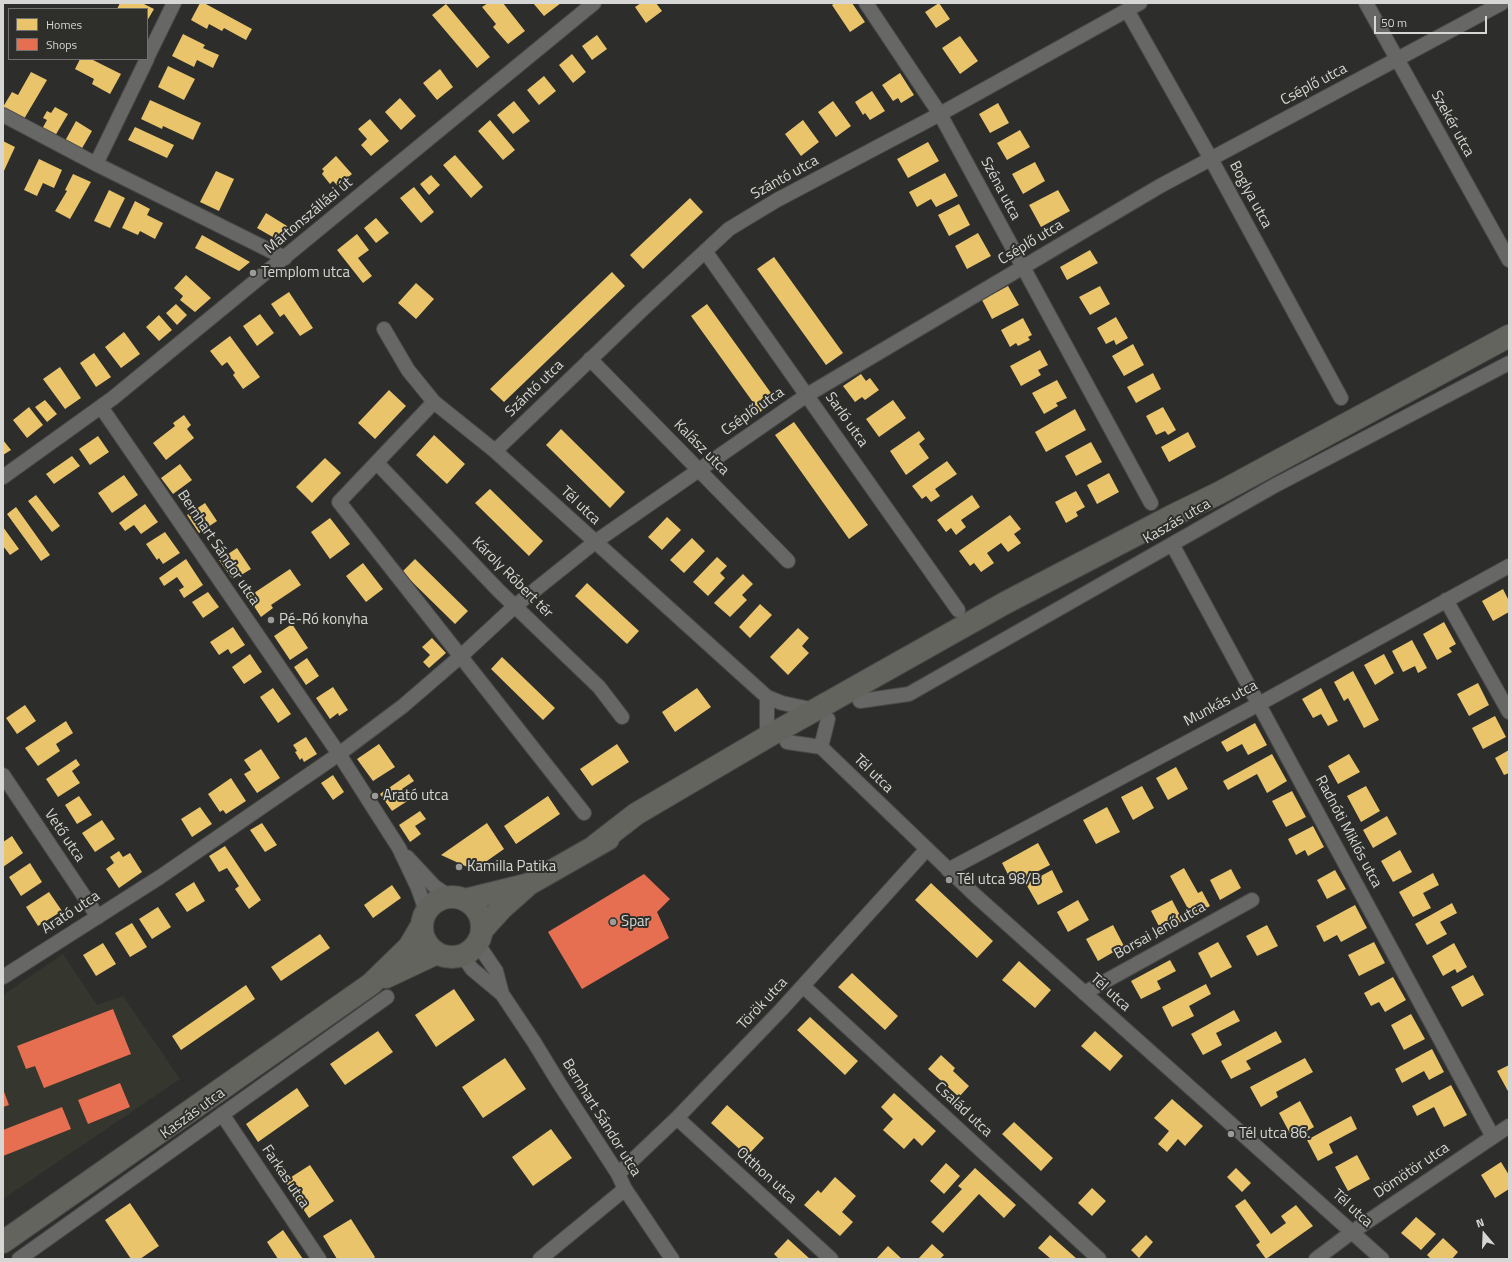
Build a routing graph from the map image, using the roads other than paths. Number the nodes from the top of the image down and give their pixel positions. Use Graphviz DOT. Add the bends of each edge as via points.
graph roads {
  1 [pos="174,3"];
  2 [pos="594,3"];
  3 [pos="866,3"];
  4 [pos="1140,3"];
  5 [pos="1366,3"];
  6 [pos="1502,3"];
  7 [pos="1127,10"];
  8 [pos="148,56"];
  9 [pos="146,60"];
  10 [pos="1397,60"];
  11 [pos="940,114"];
  12 [pos="3,115"];
  13 [pos="1211,159"];
  14 [pos="96,164"];
  15 [pos="705,251"];
  16 [pos="285,258"];
  17 [pos="1509,260"];
  18 [pos="1022,267"];
  19 [pos="384,329"];
  20 [pos="1509,336"];
  21 [pos="590,360"];
  22 [pos="1509,363"];
  23 [pos="807,395"];
  24 [pos="1341,398"];
  25 [pos="434,402"];
  26 [pos="101,407"];
  27 [pos="495,451"];
  28 [pos="377,463"];
  29 [pos="699,470"];
  30 [pos="3,477"];
  31 [pos="1219,493"];
  32 [pos="1151,503"];
  33 [pos="595,542"];
  34 [pos="1172,544"];
  35 [pos="788,561"];
  36 [pos="1509,566"];
  37 [pos="1446,600"];
  38 [pos="515,606"];
  39 [pos="958,610"];
  40 [pos="460,656"];
  41 [pos="767,697"];
  42 [pos="860,701"];
  43 [pos="1259,704"];
  44 [pos="1509,712"];
  45 [pos="822,714"];
  46 [pos="622,717"];
  47 [pos="777,739"];
  48 [pos="821,747"];
  49 [pos="338,754"];
  50 [pos="3,775"];
  51 [pos="584,814"];
  52 [pos="399,848"];
  53 [pos="926,850"];
  54 [pos="948,870"];
  55 [pos="529,884"];
  56 [pos="458,898"];
  57 [pos="1252,900"];
  58 [pos="98,917"];
  59 [pos="424,918"];
  60 [pos="474,943"];
  61 [pos="437,953"];
  62 [pos="3,977"];
  63 [pos="803,986"];
  64 [pos="379,991"];
  65 [pos="1084,993"];
  66 [pos="502,994"];
  67 [pos="222,1114"];
  68 [pos="677,1118"];
  69 [pos="1509,1126"];
  70 [pos="1493,1137"];
  71 [pos="618,1174"];
  72 [pos="625,1189"];
  73 [pos="1352,1232"];
  74 [pos="3,1242"];
  75 [pos="19,1259"];
  76 [pos="319,1259"];
  77 [pos="540,1259"];
  78 [pos="672,1259"];
  79 [pos="831,1259"];
  80 [pos="1099,1259"];
  81 [pos="1316,1259"];
  82 [pos="1382,1259"];
  1 -- 8 [label="street"];
  2 -- 16 [label="street, Mártonszállási út"];
  3 -- 11 [label="street, Széna utca"];
  4 -- 7 [label="street, Szántó utca"];
  5 -- 10 [label="street, Szekér utca"];
  6 -- 10 [label="street, Cséplő utca"];
  7 -- 11 [label="street, Szántó utca"];
  7 -- 13 [label="street, Boglya utca"];
  9 -- 14 [label="street"];
  10 -- 13 [label="street, Cséplő utca"];
  10 -- 17 [label="street, Szekér utca"];
  11 -- 15 [label="street, Szántó utca" via="777,200 729,229"];
  11 -- 18 [label="street, Széna utca"];
  12 -- 14 [label="street"];
  13 -- 18 [label="street, Cséplő utca"];
  13 -- 24 [label="street, Boglya utca"];
  14 -- 16 [label="street"];
  15 -- 21 [label="street, Szántó utca"];
  15 -- 23 [label="street, Sarló utca"];
  16 -- 26 [label="street, Mártonszállási út"];
  18 -- 23 [label="street, Cséplő utca"];
  18 -- 32 [label="street, Széna utca"];
  19 -- 25 [label="street, Tél utca" via="408,370"];
  20 -- 31 [label="main road"];
  21 -- 27 [label="street, Szántó utca"];
  21 -- 29 [label="street, Kalász utca"];
  22 -- 34 [label="street, Kaszás utca" via="1274,486"];
  23 -- 29 [label="street, Cséplő utca"];
  23 -- 39 [label="street, Sarló utca"];
  25 -- 27 [label="street, Tél utca"];
  25 -- 28 [label="street"];
  26 -- 30 [label="street, Mártonszállási út"];
  26 -- 49 [label="street, Bernhart Sándor utca"];
  27 -- 33 [label="street, Tél utca"];
  28 -- 38 [label="street, Károly Róbert tér"];
  28 -- 40 [label="street" via="339,502"];
  29 -- 33 [label="street, Cséplő utca"];
  29 -- 35 [label="street, Kalász utca"];
  31 -- 42 [label="main road" via="1177,523"];
  31 -- 45 [label="main road" via="1005,603"];
  33 -- 38 [label="street, Arató utca"];
  33 -- 41 [label="street, Tél utca"];
  34 -- 42 [label="street, Kaszás utca" via="909,694"];
  34 -- 43 [label="street, Radnóti Miklós utca"];
  36 -- 37 [label="street, Munkás utca"];
  37 -- 43 [label="street, Munkás utca"];
  37 -- 44 [label="street"];
  38 -- 40 [label="street, Arató utca"];
  38 -- 46 [label="street, Károly Róbert tér" via="599,687"];
  40 -- 49 [label="street, Arató utca" via="402,706"];
  40 -- 51 [label="street"];
  41 -- 45 [label="street, Tél utca"];
  41 -- 47 [label="street"];
  42 -- 45 [label="main road"];
  43 -- 54 [label="street, Munkás utca"];
  43 -- 70 [label="street, Radnóti Miklós utca"];
  45 -- 47 [label="main road"];
  45 -- 48 [label="street"];
  47 -- 48 [label="street"];
  47 -- 55 [label="main road" via="636,814 596,845"];
  48 -- 53 [label="street, Tél utca"];
  49 -- 52 [label="street, Bernhart Sándor utca"];
  49 -- 58 [label="street, Arató utca"];
  50 -- 58 [label="street, Vető utca"];
  52 -- 56 [label="street, Bernhart Sándor utca" via="434,886"];
  52 -- 59 [label="street, Bernhart Sándor utca" via="418,888"];
  53 -- 54 [label="street, Tél utca"];
  53 -- 63 [label="street, Török utca"];
  54 -- 65 [label="street, Tél utca"];
  55 -- 56 [label="main road"];
  55 -- 60 [label="main road" via="502,908"];
  56 -- 59 [label="main road" via="436,901"];
  56 -- 60 [label="main road" via="474,907 480,918"];
  57 -- 65 [label="street, Borsai Jenő utca"];
  58 -- 62 [label="street, Arató utca"];
  59 -- 61 [label="main road" via="423,936 428,946"];
  59 -- 64 [label="main road" via="409,947"];
  60 -- 61 [label="main road" via="449,957"];
  60 -- 66 [label="street, Bernhart Sándor utca" via="496,971"];
  60 -- 66 [label="street, Bernhart Sándor utca" via="472,969"];
  61 -- 64 [label="main road"];
  63 -- 68 [label="street, Török utca"];
  63 -- 80 [label="street, Család utca"];
  64 -- 67 [label="street, Kaszás utca"];
  64 -- 74 [label="main road"];
  65 -- 73 [label="street, Tél utca"];
  66 -- 71 [label="street, Bernhart Sándor utca"];
  67 -- 75 [label="street, Kaszás utca"];
  67 -- 76 [label="street, Farkas utca"];
  68 -- 71 [label="street, Török utca"];
  68 -- 79 [label="street, Otthon utca"];
  69 -- 70 [label="street, Dömötör utca"];
  70 -- 73 [label="street, Dömötör utca"];
  71 -- 72 [label="street, Bernhart Sándor utca"];
  72 -- 77 [label="street"];
  72 -- 78 [label="street, Bernhart Sándor utca"];
  73 -- 81 [label="street, Dömötör utca"];
  73 -- 82 [label="street, Tél utca"];
}
